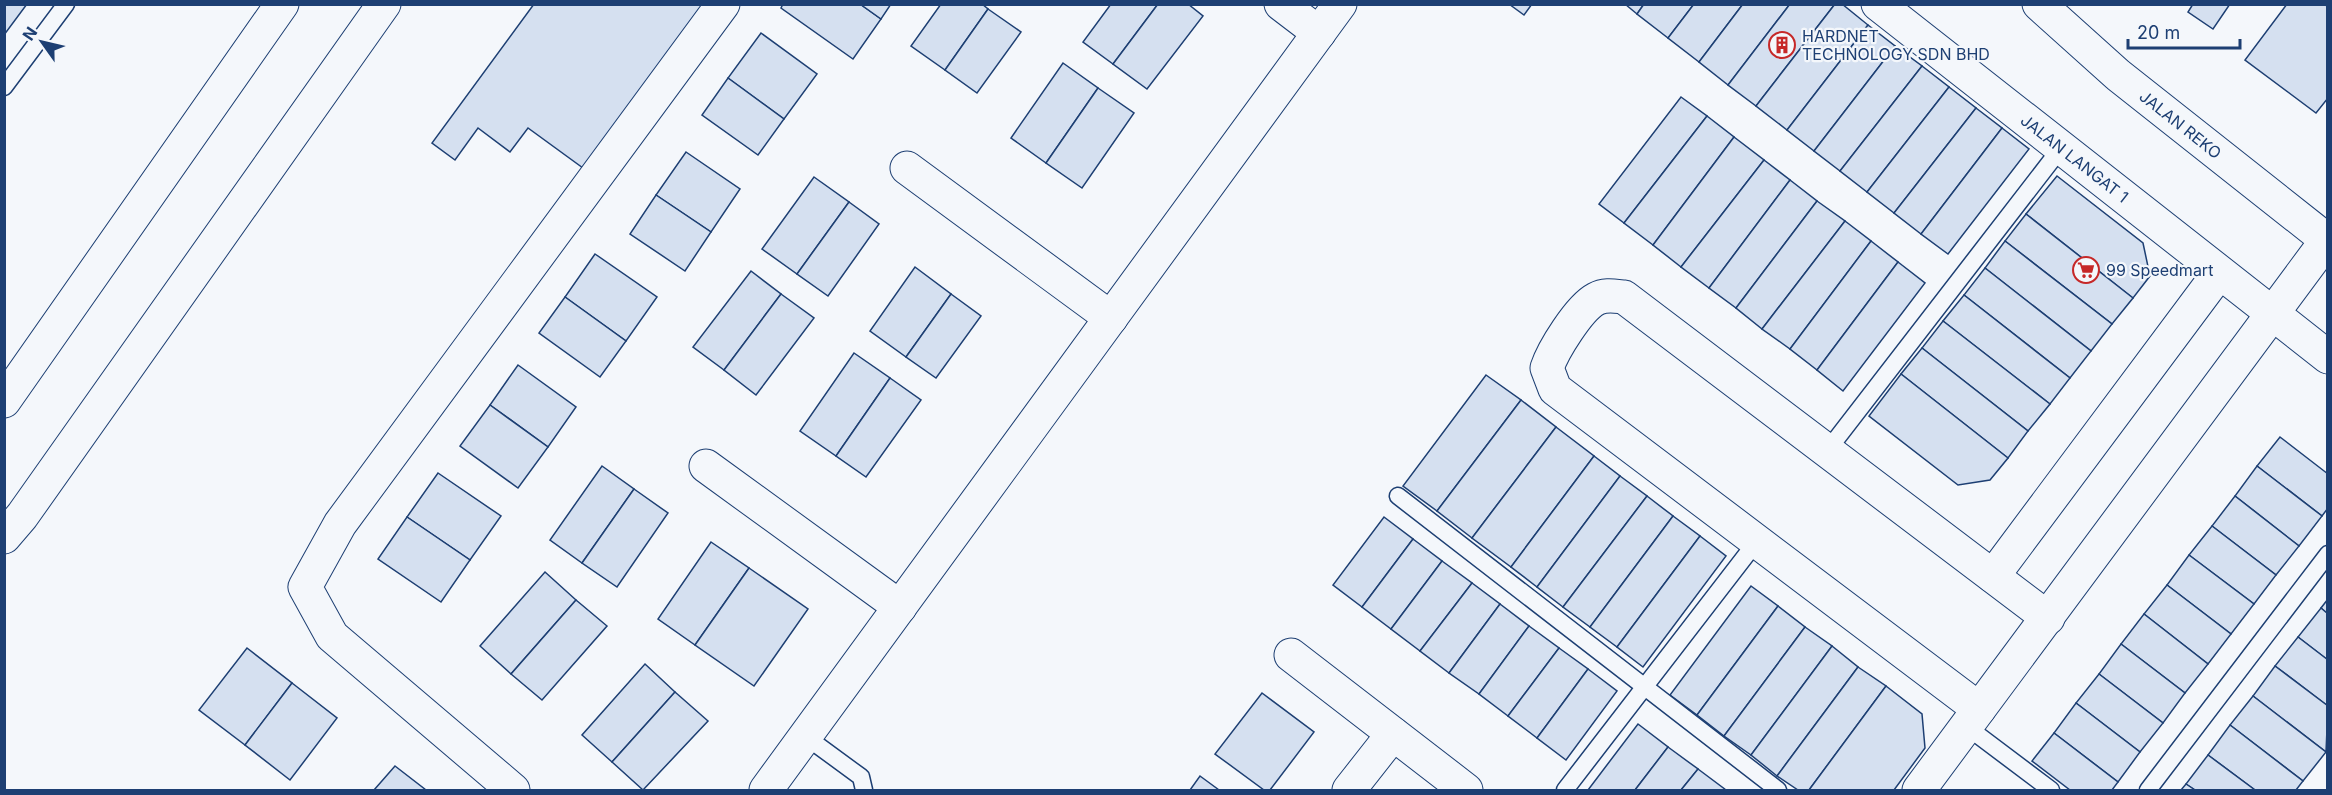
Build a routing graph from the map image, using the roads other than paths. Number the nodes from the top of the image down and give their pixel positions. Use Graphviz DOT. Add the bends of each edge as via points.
graph roads {
  1 [pos="66,4"];
  2 [pos="282,4"];
  3 [pos="384,4"];
  4 [pos="723,4"];
  5 [pos="1281,4"];
  6 [pos="1340,4"];
  7 [pos="2039,4"];
  8 [pos="1892,9"];
  9 [pos="1319,33"];
  10 [pos="4,87"];
  11 [pos="2061,148"];
  12 [pos="907,168"];
  13 [pos="2327,240"];
  14 [pos="2219,273"];
  15 [pos="2272,315"];
  16 [pos="1111,318"];
  17 [pos="2328,357"];
  18 [pos="4,401"];
  19 [pos="1827,451"];
  20 [pos="706,466"];
  21 [pos="1398,496"];
  22 [pos="4,537"];
  23 [pos="1757,541"];
  24 [pos="2328,554"];
  25 [pos="1993,576"];
  26 [pos="900,607"];
  27 [pos="2048,618"];
  28 [pos="1291,655"];
  29 [pos="1644,687"];
  30 [pos="1972,717"];
  31 [pos="1393,734"];
  32 [pos="805,736"];
  33 [pos="513,790"];
  34 [pos="766,790"];
  35 [pos="864,790"];
  36 [pos="1349,790"];
  37 [pos="1466,790"];
  38 [pos="1565,790"];
  39 [pos="1778,790"];
  40 [pos="1919,790"];
  41 [pos="2051,790"];
  42 [pos="2148,790"];
  1 -- 10 [label="lane"];
  2 -- 18 [label="main road"];
  3 -- 22 [label="main road"];
  4 -- 33 [label="main road" via="340,524 305,587 332,636"];
  5 -- 9 [label="main road"];
  6 -- 9 [label="main road"];
  7 -- 13 [label="main road, JALAN REKO" via="2118,75"];
  8 -- 11 [label="main road, JALAN LANGAT 1"];
  9 -- 16 [label="main road"];
  11 -- 14 [label="main road, JALAN LANGAT 1"];
  11 -- 19 [label="lane"];
  12 -- 16 [label="main road"];
  13 -- 15 [label="main road"];
  14 -- 15 [label="main road, JALAN LANGAT 1"];
  14 -- 25 [label="main road"];
  15 -- 17 [label="main road, JALAN LANGAT 1"];
  15 -- 27 [label="main road"];
  16 -- 26 [label="main road"];
  19 -- 23 [label="main road" via="1624,297 1609,295 1588,305 1552,354 1547,368 1555,389"];
  19 -- 25 [label="main road"];
  20 -- 26 [label="main road"];
  21 -- 29 [label="lane"];
  23 -- 29 [label="lane"];
  23 -- 30 [label="main road"];
  24 -- 42 [label="lane"];
  25 -- 27 [label="main road"];
  26 -- 32 [label="main road"];
  27 -- 30 [label="main road"];
  28 -- 31 [label="main road"];
  29 -- 38 [label="lane"];
  29 -- 39 [label="lane"];
  30 -- 40 [label="main road"];
  30 -- 41 [label="lane"];
  31 -- 36 [label="main road"];
  31 -- 37 [label="main road"];
  32 -- 34 [label="main road"];
  32 -- 35 [label="lane" via="861,777"];
}
